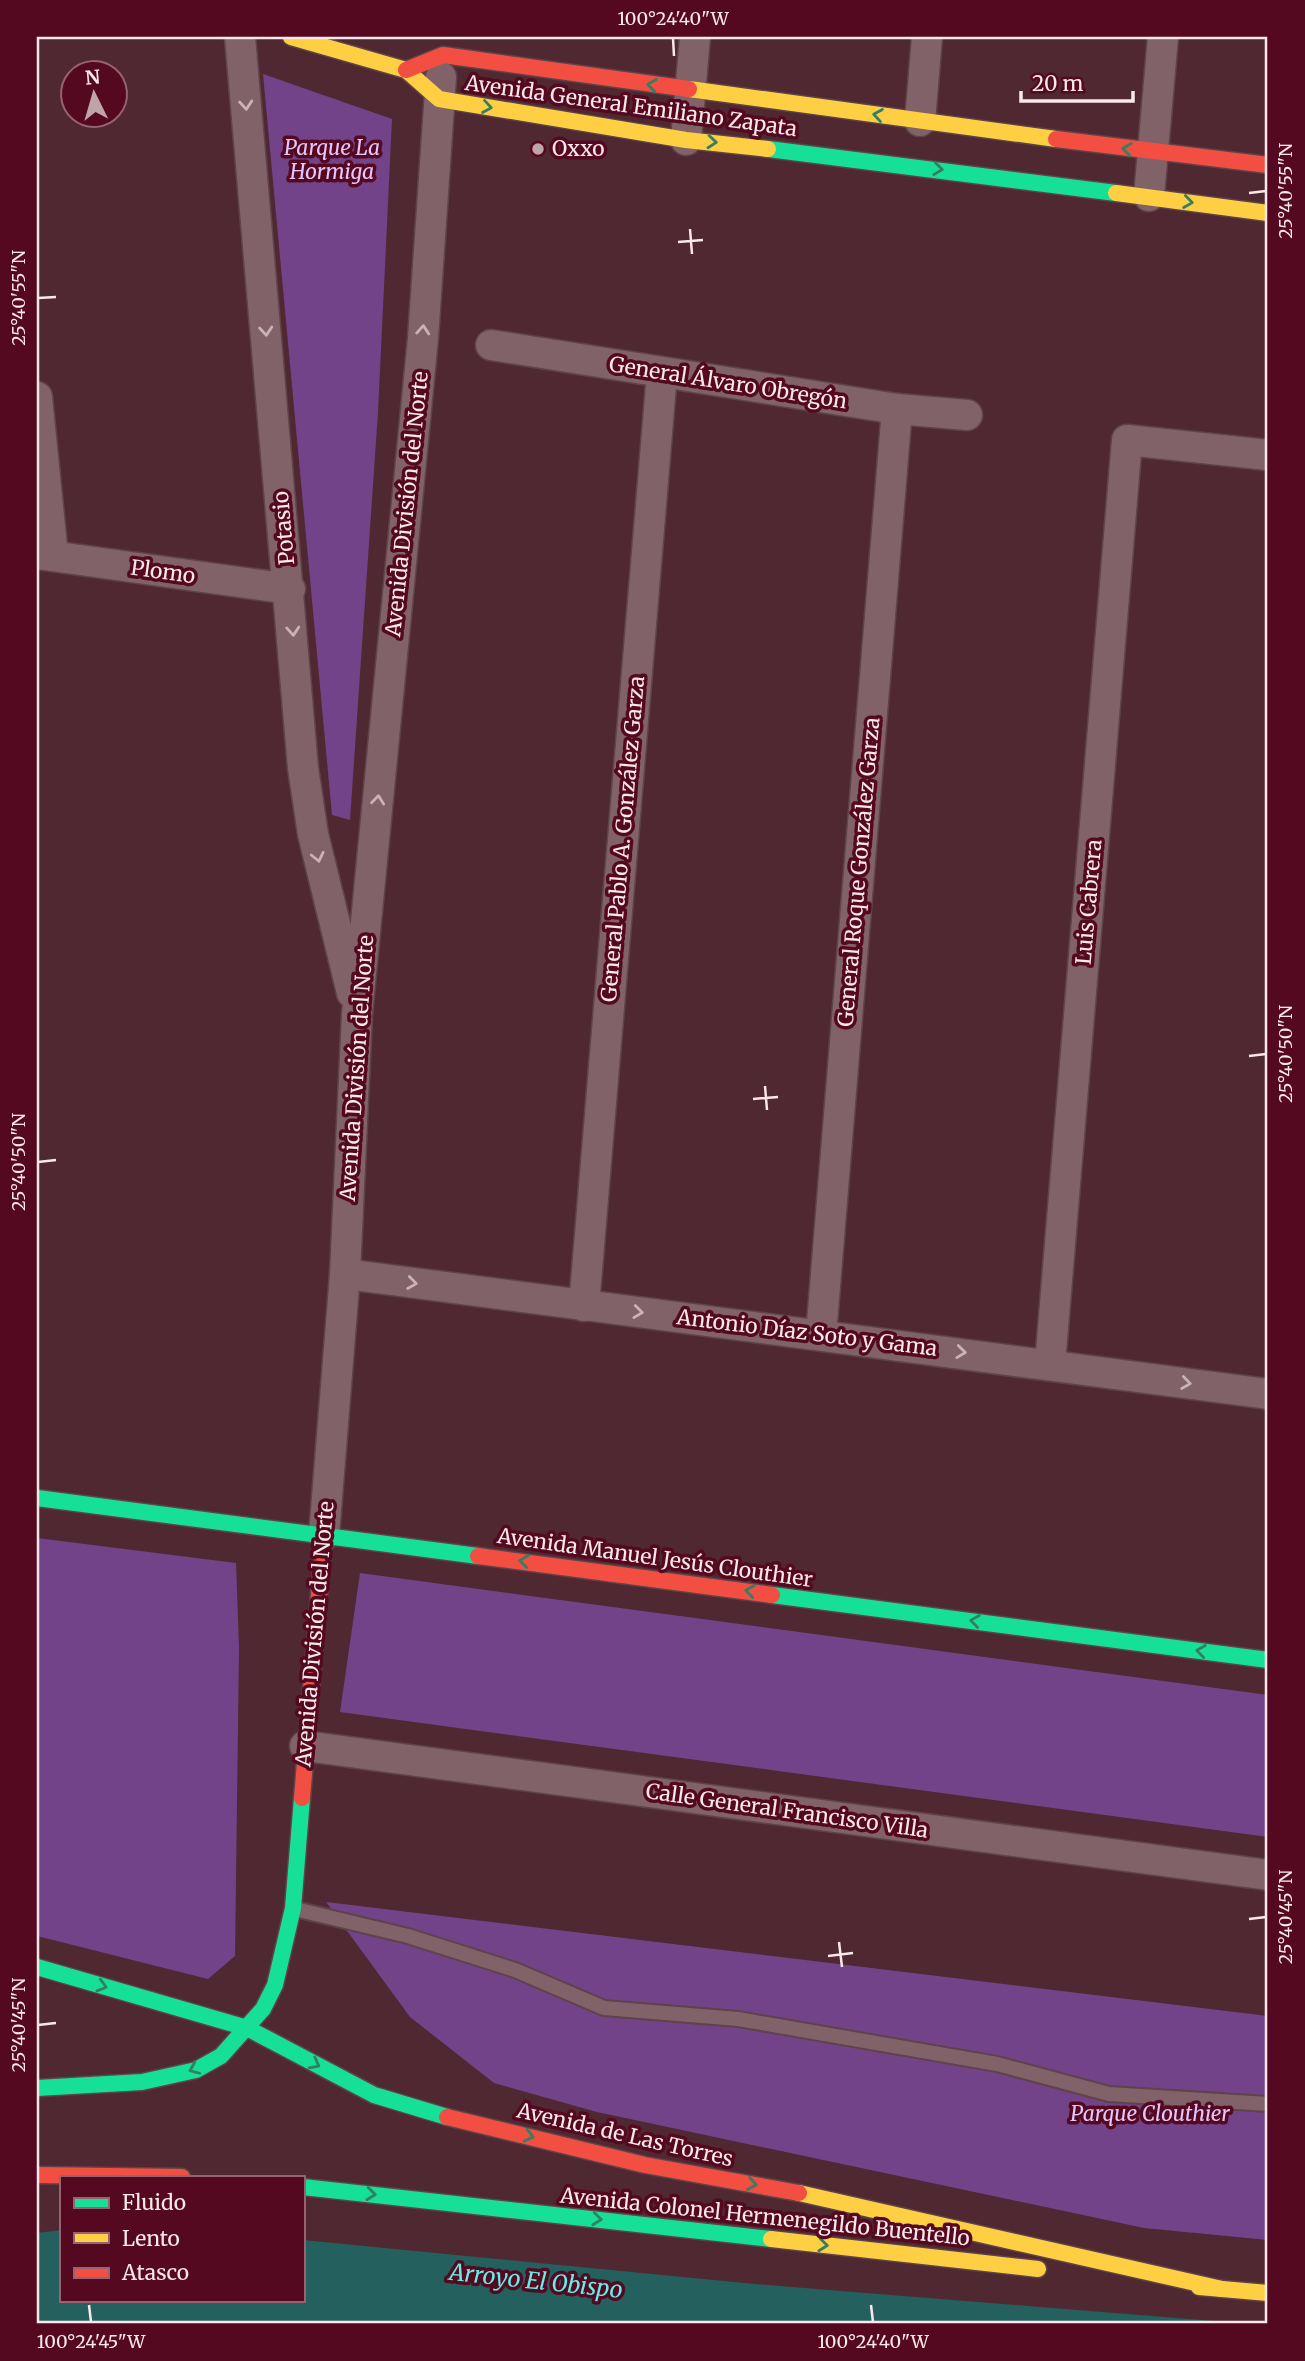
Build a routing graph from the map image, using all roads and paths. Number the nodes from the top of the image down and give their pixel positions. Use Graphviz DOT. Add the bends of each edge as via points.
graph roads {
  1 [pos="240,37"];
  2 [pos="291,37"];
  3 [pos="695,37"];
  4 [pos="927,37"];
  5 [pos="1163,37"];
  6 [pos="444,46"];
  7 [pos="406,70"];
  8 [pos="690,90"];
  9 [pos="439,99"];
  10 [pos="920,121"];
  11 [pos="686,139"];
  12 [pos="1153,152"];
  13 [pos="1268,165"];
  14 [pos="1149,196"];
  15 [pos="1268,213"];
  16 [pos="491,345"];
  17 [pos="662,373"];
  18 [pos="37,397"];
  19 [pos="897,409"];
  20 [pos="967,415"];
  21 [pos="1268,455"];
  22 [pos="45,555"];
  23 [pos="290,589"];
  24 [pos="357,1014"];
  25 [pos="345,1274"];
  26 [pos="584,1306"];
  27 [pos="821,1335"];
  28 [pos="1050,1364"];
  29 [pos="1268,1394"];
  30 [pos="37,1498"];
  31 [pos="324,1535"];
  32 [pos="1268,1660"];
  33 [pos="305,1746"];
  34 [pos="1268,1875"];
  35 [pos="293,1908"];
  36 [pos="37,1967"];
  37 [pos="247,2028"];
  38 [pos="37,2088"];
  39 [pos="1268,2104"];
  40 [pos="37,2175"];
  41 [pos="110,2176"];
  42 [pos="304,2187"];
  43 [pos="1222,2289"];
  44 [pos="1268,2293"];
  1 -- 23 [label="street, Potasio, one-way"];
  2 -- 7 [label="street"];
  3 -- 8 [label="street"];
  4 -- 10 [label="street"];
  5 -- 12 [label="street"];
  6 -- 7 [label="street, Avenida General Emiliano Zapata"];
  8 -- 6 [label="street, Avenida General Emiliano Zapata, one-way"];
  6 -- 9 [label="street, Avenida División del Norte"];
  7 -- 9 [label="street, Avenida General Emiliano Zapata"];
  10 -- 8 [label="street, Avenida General Emiliano Zapata, one-way"];
  8 -- 11 [label="street"];
  9 -- 11 [label="street, Avenida General Emiliano Zapata, one-way"];
  24 -- 9 [label="street, Avenida División del Norte, one-way" via="423,338"];
  12 -- 10 [label="street, Avenida General Emiliano Zapata, one-way"];
  11 -- 14 [label="street, Avenida General Emiliano Zapata, one-way"];
  12 -- 13 [label="street, Avenida General Emiliano Zapata"];
  12 -- 14 [label="street"];
  14 -- 15 [label="street, Avenida General Emiliano Zapata, one-way"];
  16 -- 17 [label="street, General Álvaro Obregón"];
  17 -- 19 [label="street, General Álvaro Obregón"];
  17 -- 26 [label="street, General Pablo A. González Garza"];
  18 -- 22 [label="street"];
  19 -- 20 [label="street, General Álvaro Obregón"];
  19 -- 27 [label="street, General Roque González Garza"];
  21 -- 28 [label="street, Luis Cabrera" via="1127,440"];
  22 -- 23 [label="street, Plomo"];
  23 -- 24 [label="street, Potasio, one-way" via="299,725 313,834"];
  24 -- 25 [label="street, Avenida División del Norte"];
  25 -- 26 [label="street, Antonio Díaz Soto y Gama, one-way"];
  25 -- 31 [label="street, Avenida División del Norte"];
  26 -- 27 [label="street, Antonio Díaz Soto y Gama, one-way"];
  27 -- 28 [label="street, Antonio Díaz Soto y Gama, one-way"];
  28 -- 29 [label="street, Antonio Díaz Soto y Gama, one-way"];
  30 -- 31 [label="street, Avenida Manuel Jesús Clouthier"];
  32 -- 31 [label="street, Avenida Manuel Jesús Clouthier, one-way"];
  31 -- 33 [label="street, Avenida División del Norte"];
  33 -- 34 [label="street, Calle General Francisco Villa"];
  33 -- 35 [label="street, Avenida División del Norte"];
  35 -- 37 [label="street, Avenida División del Norte" via="275,1984"];
  35 -- 39 [label="lane" via="408,1936 515,1970 604,2008 752,2021 997,2064 1109,2094"];
  36 -- 37 [label="street, Avenida de Las Torres, one-way"];
  37 -- 38 [label="street, Avenida División del Norte, one-way" via="220,2056 172,2077"];
  37 -- 43 [label="street, Avenida de Las Torres, one-way" via="374,2095 419,2110 645,2165 800,2193"];
  40 -- 41 [label="street"];
  42 -- 43 [label="street, Avenida Colonel Hermenegildo Buentello, one-way"];
  43 -- 44 [label="street"];
}
